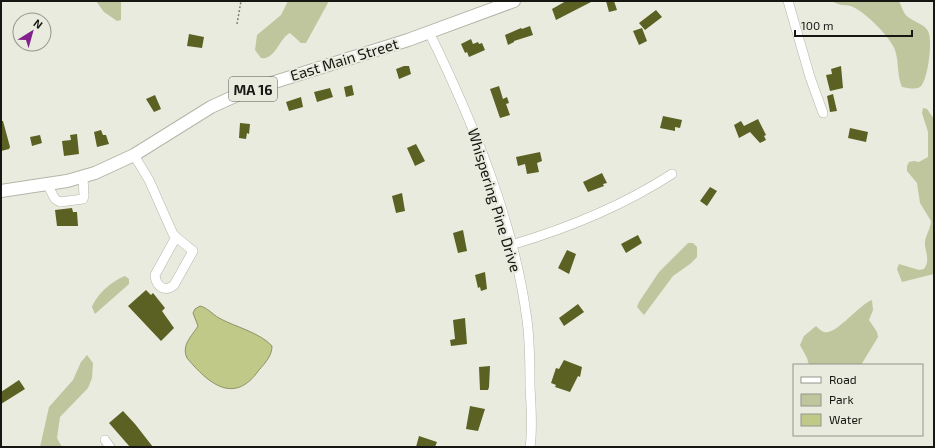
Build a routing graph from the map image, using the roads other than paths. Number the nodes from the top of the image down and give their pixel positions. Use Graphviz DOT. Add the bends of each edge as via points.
graph roads {
  1 [pos="514,1"];
  2 [pos="788,1"];
  3 [pos="429,32"];
  4 [pos="823,113"];
  5 [pos="134,155"];
  6 [pos="672,174"];
  7 [pos="83,177"];
  8 [pos="47,184"];
  9 [pos="1,191"];
  10 [pos="176,237"];
  11 [pos="511,245"];
  12 [pos="530,447"];
  1 -- 3 [label="main road, East Main Street / MA 16"];
  2 -- 4 [label="street"];
  3 -- 5 [label="main road, East Main Street / MA 16" via="264,84 231,97"];
  3 -- 11 [label="street, Whispering Pine Drive" via="471,122"];
  5 -- 7 [label="main road, East Main Street / MA 16" via="109,168"];
  5 -- 10 [label="street"];
  6 -- 11 [label="street" via="601,214"];
  7 -- 8 [label="main road, East Main Street / MA 16"];
  7 -- 8 [label="street" via="82,199 60,202 55,199"];
  8 -- 9 [label="main road, East Main Street / MA 16"];
  10 -- 10 [label="street" via="155,275 159,287 164,289 174,285 193,252"];
  11 -- 12 [label="street, Whispering Pine Drive" via="528,331"];
}
